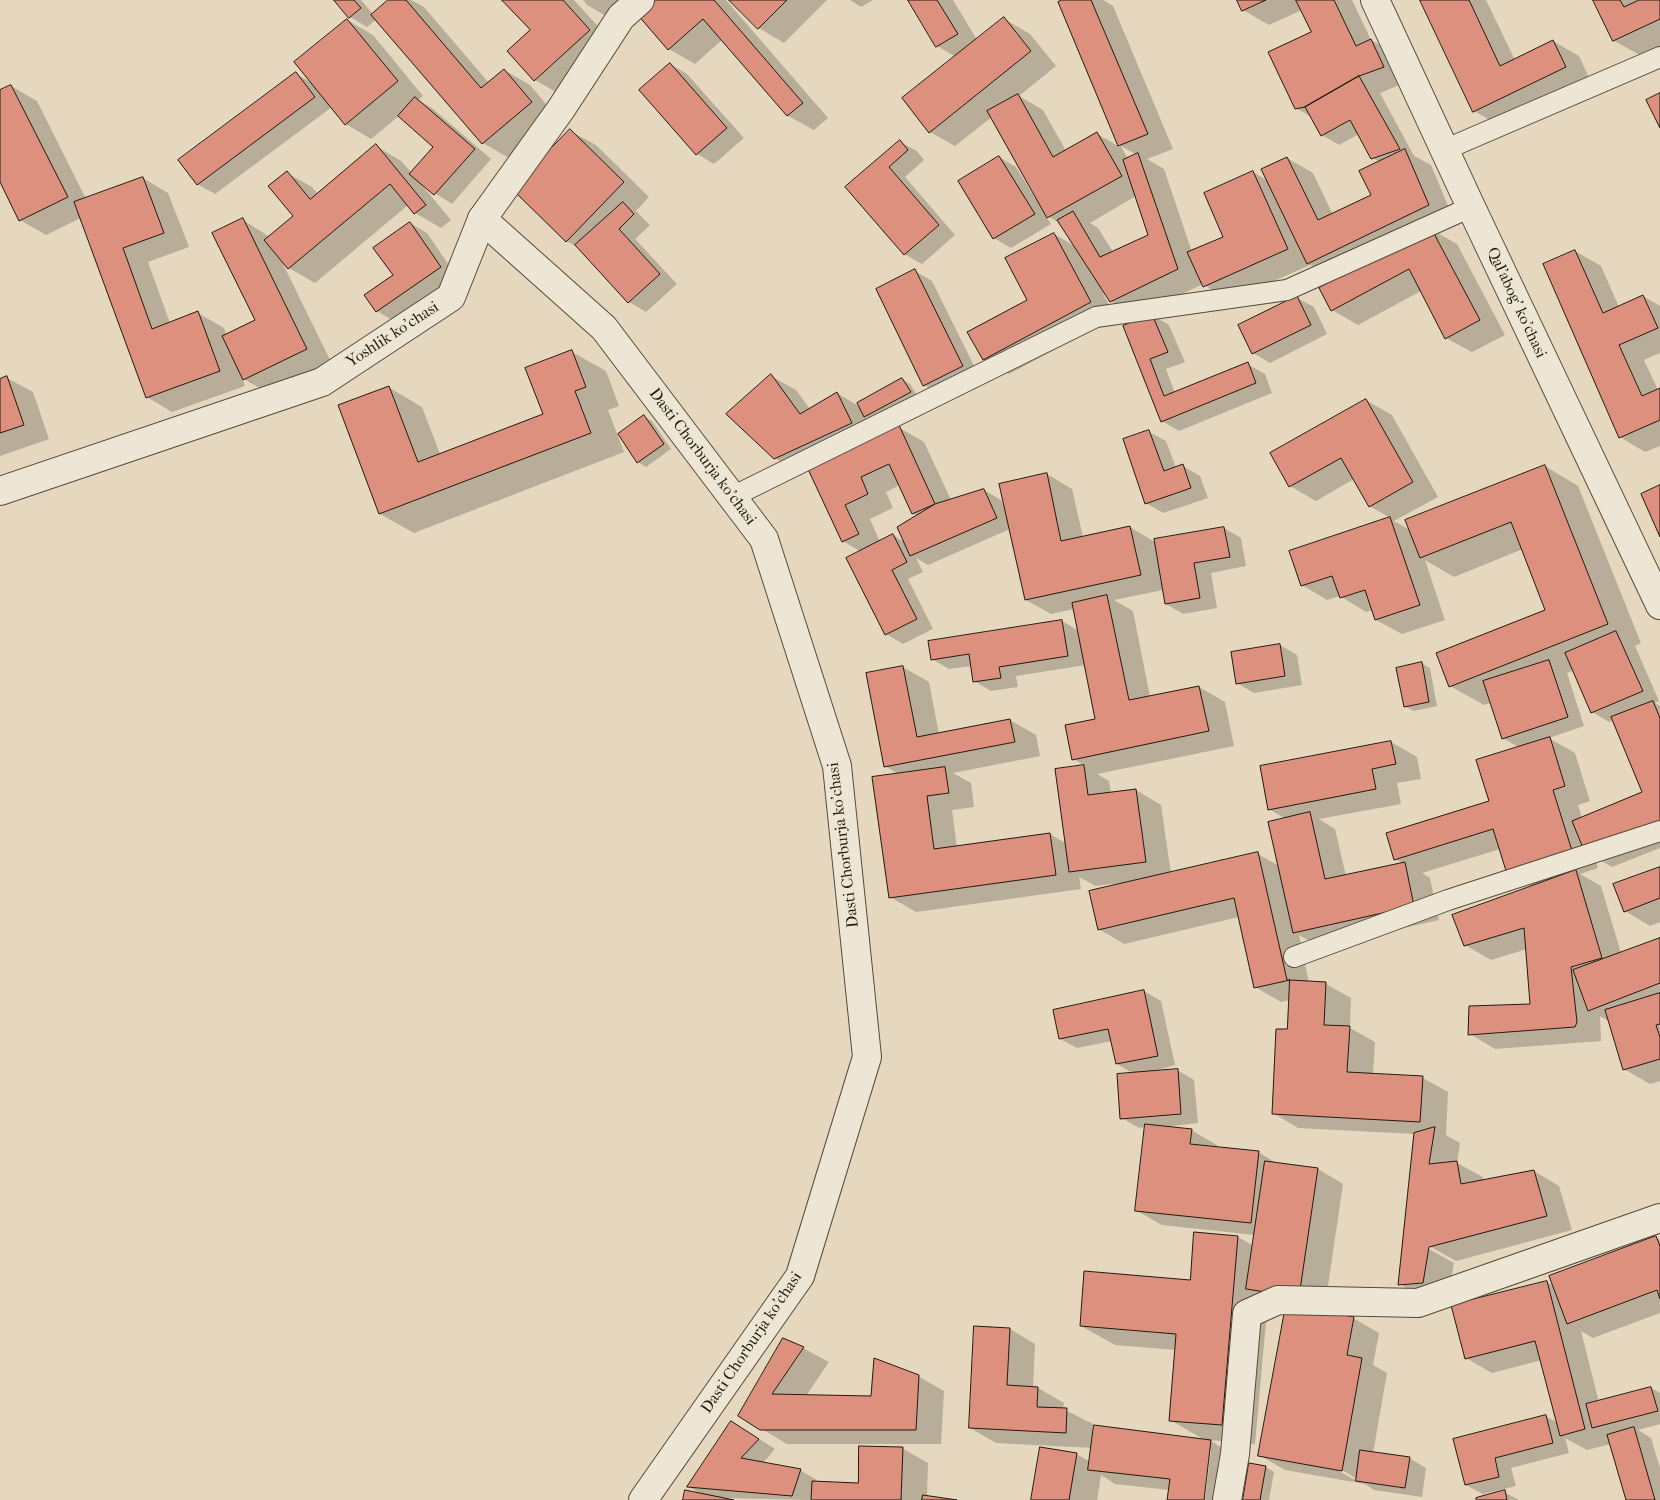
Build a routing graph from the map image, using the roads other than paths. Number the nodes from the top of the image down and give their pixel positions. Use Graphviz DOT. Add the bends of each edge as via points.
graph roads {
  1 [pos="640,0"];
  2 [pos="1375,0"];
  3 [pos="1660,56"];
  4 [pos="1444,150"];
  5 [pos="1470,207"];
  6 [pos="482,219"];
  7 [pos="0,491"];
  8 [pos="732,497"];
  9 [pos="1660,605"];
  10 [pos="1660,831"];
  11 [pos="1294,957"];
  12 [pos="1660,1218"];
  13 [pos="643,1500"];
  14 [pos="1227,1500"];
  1 -- 6 [label="street, Yoshlik ko'chasi" via="622,17"];
  2 -- 4 [label="street, Qal'abog' ko'chasi"];
  3 -- 4 [label="lane"];
  4 -- 5 [label="street, Qal'abog' ko'chasi"];
  5 -- 8 [label="lane" via="1287,290 1096,317"];
  5 -- 9 [label="street, Qal'abog' ko'chasi"];
  6 -- 7 [label="street, Yoshlik ko'chasi" via="451,298 322,382"];
  6 -- 8 [label="street, Dasti Chorburja ko'chasi" via="604,328"];
  8 -- 13 [label="street, Dasti Chorburja ko'chasi" via="764,540 837,766 867,1057 800,1276"];
  10 -- 11 [label="lane" via="1448,900"];
  12 -- 14 [label="street" via="1418,1303 1278,1300 1246,1314 1235,1454"];
}
